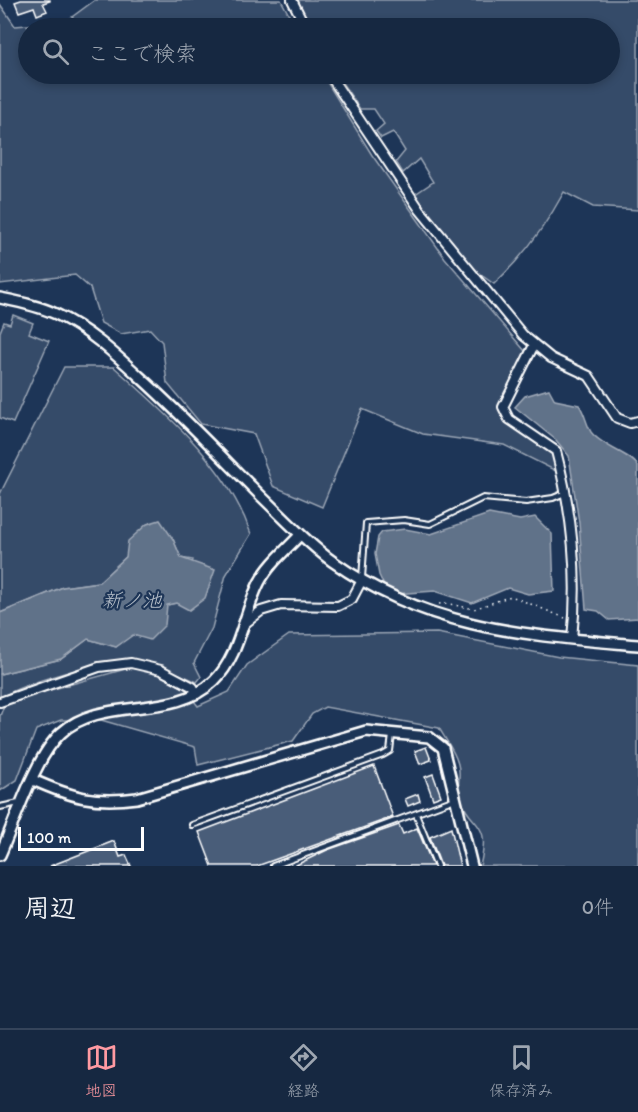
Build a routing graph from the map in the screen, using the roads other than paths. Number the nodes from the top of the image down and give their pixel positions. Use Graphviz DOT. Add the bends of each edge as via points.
graph roads {
  1 [pos="292,0"];
  2 [pos="301,18"];
  3 [pos="336,84"];
  4 [pos="0,298"];
  5 [pos="534,345"];
  6 [pos="638,421"];
  7 [pos="566,493"];
  8 [pos="300,535"];
  9 [pos="362,580"];
  10 [pos="242,626"];
  11 [pos="572,639"];
  12 [pos="638,645"];
  13 [pos="197,694"];
  14 [pos="0,702"];
  15 [pos="392,734"];
  16 [pos="33,780"];
  17 [pos="455,799"];
  18 [pos="22,804"];
  19 [pos="0,807"];
  20 [pos="416,814"];
  21 [pos="192,825"];
  22 [pos="0,855"];
  23 [pos="273,866"];
  24 [pos="437,866"];
  25 [pos="472,866"];
  1 -- 2 [label="street"];
  3 -- 5 [label="street" via="420,210"];
  4 -- 8 [label="street" via="55,314 97,339"];
  5 -- 6 [label="street" via="589,376 617,418 630,423"];
  5 -- 7 [label="street" via="503,407 509,419 555,450"];
  7 -- 9 [label="lane" via="526,502 483,498 430,524 404,520 366,523"];
  7 -- 11 [label="street" via="572,535"];
  8 -- 9 [label="street"];
  8 -- 10 [label="street" via="260,581"];
  9 -- 10 [label="street" via="352,599 338,606 281,605 261,611"];
  9 -- 11 [label="street" via="449,619 516,634"];
  10 -- 13 [label="street" via="224,669"];
  11 -- 12 [label="street"];
  13 -- 14 [label="street" via="193,687 161,670 132,663 99,667"];
  13 -- 16 [label="street" via="169,704 105,713 76,723 51,744"];
  15 -- 16 [label="street" via="366,731 114,802 66,795"];
  15 -- 17 [label="street" via="436,741 442,748"];
  15 -- 21 [label="lane" via="390,751 383,755"];
  16 -- 18 [label="street"];
  17 -- 20 [label="lane"];
  17 -- 25 [label="street"];
  18 -- 19 [label="lane"];
  18 -- 22 [label="street"];
  20 -- 23 [label="lane"];
  20 -- 24 [label="lane"];
}
